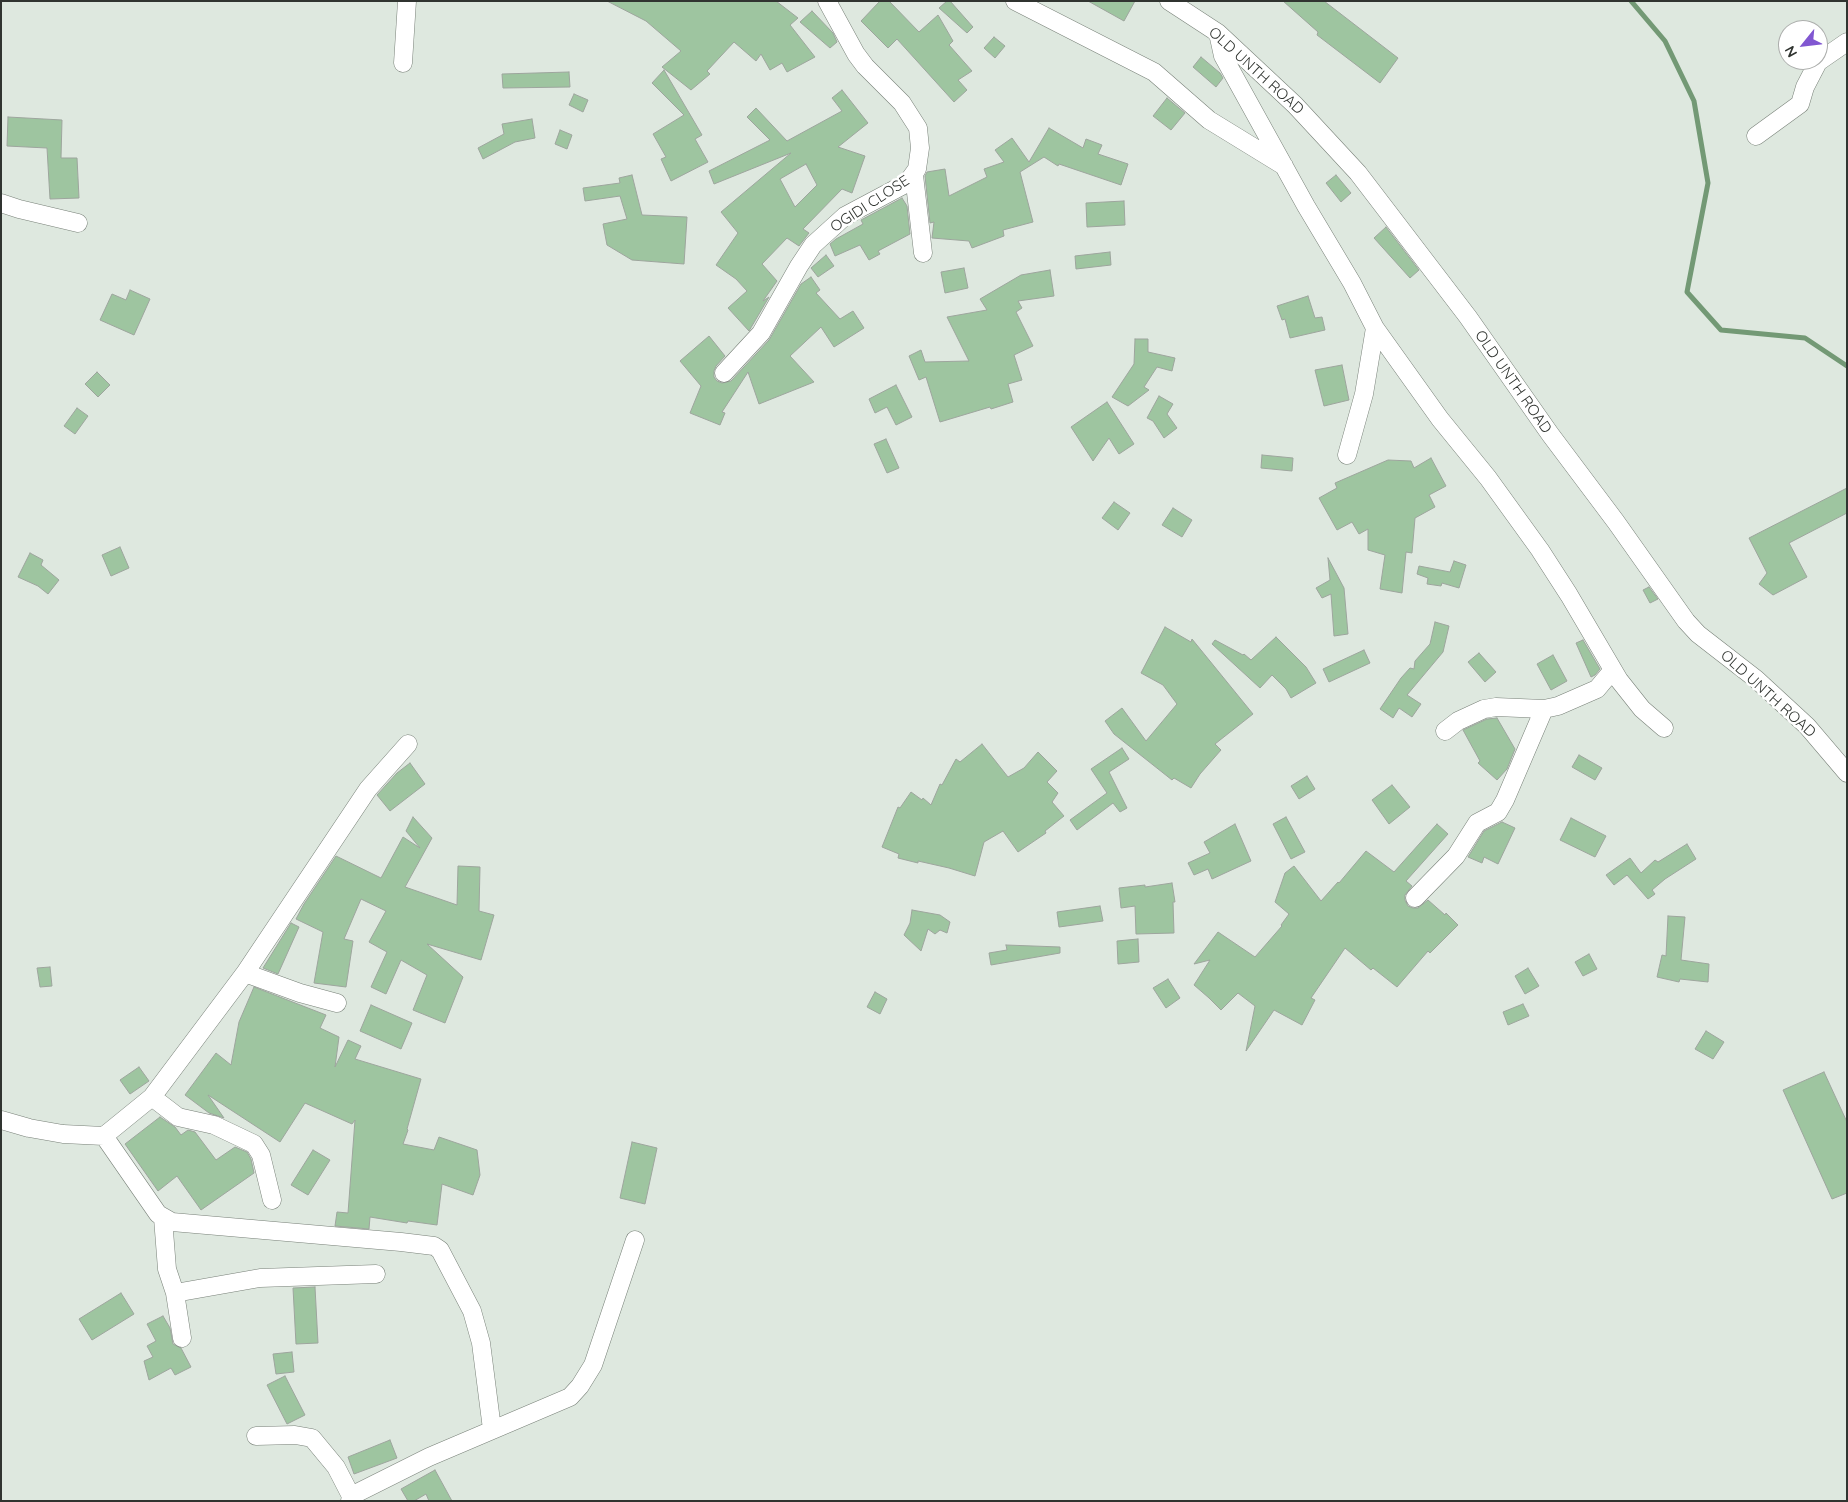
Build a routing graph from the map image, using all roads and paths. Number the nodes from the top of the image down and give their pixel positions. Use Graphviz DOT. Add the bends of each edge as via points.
graph roads {
  1 [pos="407,1"];
  2 [pos="827,1"];
  3 [pos="1014,1"];
  4 [pos="1169,1"];
  5 [pos="1218,33"];
  6 [pos="1847,42"];
  7 [pos="403,63"];
  8 [pos="1756,136"];
  9 [pos="1285,166"];
  10 [pos="914,175"];
  11 [pos="1,203"];
  12 [pos="78,223"];
  13 [pos="923,253"];
  14 [pos="1375,328"];
  15 [pos="724,373"];
  16 [pos="1347,455"];
  17 [pos="1612,671"];
  18 [pos="1544,709"];
  19 [pos="1664,728"];
  20 [pos="1445,732"];
  21 [pos="408,744"];
  22 [pos="1847,772"];
  23 [pos="1416,898"];
  24 [pos="245,973"];
  25 [pos="337,1003"];
  26 [pos="152,1097"];
  27 [pos="1,1120"];
  28 [pos="104,1136"];
  29 [pos="272,1200"];
  30 [pos="163,1218"];
  31 [pos="635,1240"];
  32 [pos="376,1274"];
  33 [pos="176,1293"];
  34 [pos="182,1338"];
  35 [pos="492,1429"];
  36 [pos="256,1436"];
  37 [pos="350,1498"];
  1 -- 7 [label="street"];
  2 -- 10 [label="street, OGIDI CLOSE" via="856,54 902,103 918,128 920,148"];
  3 -- 9 [label="street" via="1154,72 1209,120"];
  4 -- 5 [label="street, OLD UNTH ROAD"];
  5 -- 9 [label="street" via="1223,56"];
  5 -- 22 [label="street, OLD UNTH ROAD" via="1295,105 1358,173 1468,317 1686,621 1807,726"];
  6 -- 8 [label="street" via="1818,62 1800,104"];
  9 -- 14 [label="street"];
  10 -- 13 [label="street"];
  10 -- 15 [label="street, OGIDI CLOSE" via="907,183 845,216 813,245 761,333"];
  11 -- 12 [label="street"];
  14 -- 16 [label="street" via="1364,394"];
  14 -- 17 [label="street" via="1540,550"];
  17 -- 18 [label="street" via="1597,689"];
  17 -- 19 [label="street" via="1642,708"];
  18 -- 20 [label="street" via="1484,709 1458,721"];
  18 -- 23 [label="street" via="1498,812 1477,823 1456,856"];
  21 -- 24 [label="street" via="368,789"];
  24 -- 25 [label="street"];
  24 -- 26 [label="street"];
  26 -- 28 [label="street"];
  26 -- 29 [label="street" via="178,1117 214,1125 254,1144 262,1155"];
  27 -- 28 [label="street" via="63,1134"];
  28 -- 30 [label="street"];
  30 -- 33 [label="street" via="168,1269"];
  30 -- 35 [label="street" via="172,1222 434,1246 440,1250 472,1311 481,1343"];
  31 -- 35 [label="street" via="593,1365 580,1386 570,1397"];
  32 -- 33 [label="street" via="260,1278"];
  33 -- 34 [label="street"];
  35 -- 37 [label="street"];
  36 -- 37 [label="street" via="312,1438 336,1467"];
}
